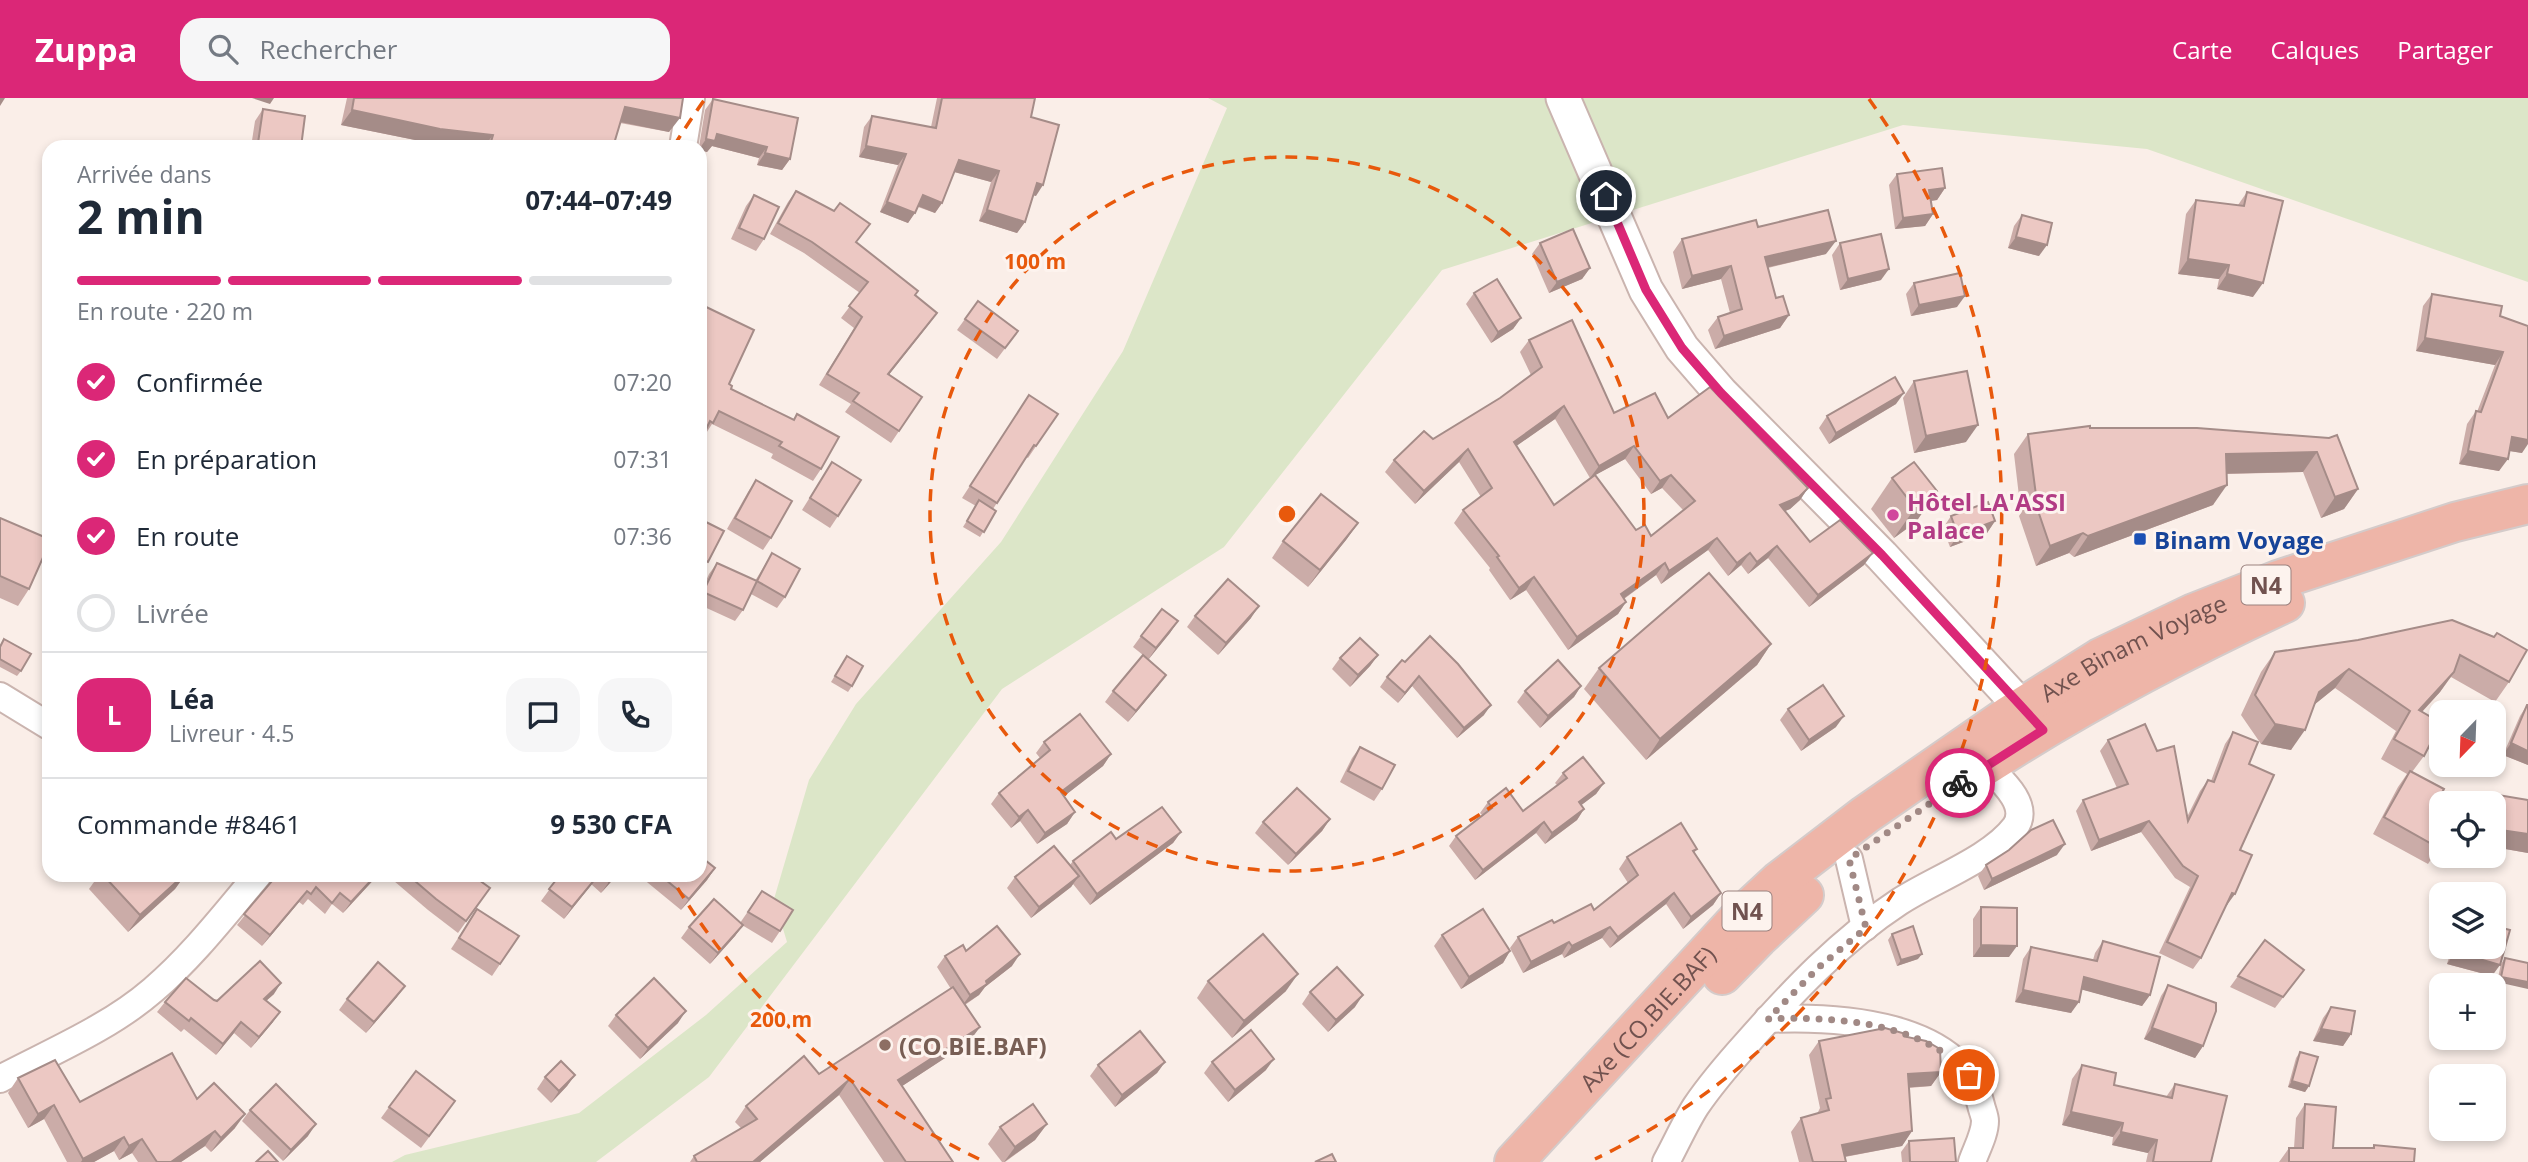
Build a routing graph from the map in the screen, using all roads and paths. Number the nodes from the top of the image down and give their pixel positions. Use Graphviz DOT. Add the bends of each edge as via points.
graph roads {
  1 [pos="691,98"];
  2 [pos="1563,98"];
  3 [pos="683,140"];
  4 [pos="2527,515"];
  5 [pos="0,696"];
  6 [pos="2033,719"];
  7 [pos="42,722"];
  8 [pos="1986,765"];
  9 [pos="1849,859"];
  10 [pos="251,882"];
  11 [pos="1866,928"];
  12 [pos="1768,1019"];
  13 [pos="0,1079"];
  14 [pos="1514,1162"];
  15 [pos="1550,1162"];
  16 [pos="1666,1162"];
  17 [pos="1972,1162"];
  1 -- 3 [label="street"];
  2 -- 6 [label="street" via="1646,290 1682,348"];
  4 -- 6 [label="highway, Axe Binam Voyage / N4" via="2462,544 2287,602"];
  5 -- 7 [label="street"];
  6 -- 8 [label="highway, Axe (CO.BIE.BAF) / N4"];
  6 -- 14 [label="highway, Axe (CO.BIE.BAF) / N4" via="1865,815 1779,881 1739,918"];
  8 -- 9 [label="highway, Axe (CO.BIE.BAF) / N4"];
  8 -- 11 [label="street" via="2015,800 2019,813 2015,827 1995,846 1899,902"];
  9 -- 11 [label="street"];
  9 -- 15 [label="highway, Axe (CO.BIE.BAF) / N4" via="1758,938"];
  10 -- 13 [label="street" via="153,990 92,1031"];
  11 -- 12 [label="street"];
  12 -- 16 [label="street" via="1696,1106"];
  12 -- 17 [label="street" via="1848,1021 1942,1050 1969,1075 1979,1096 1985,1122"];
}
